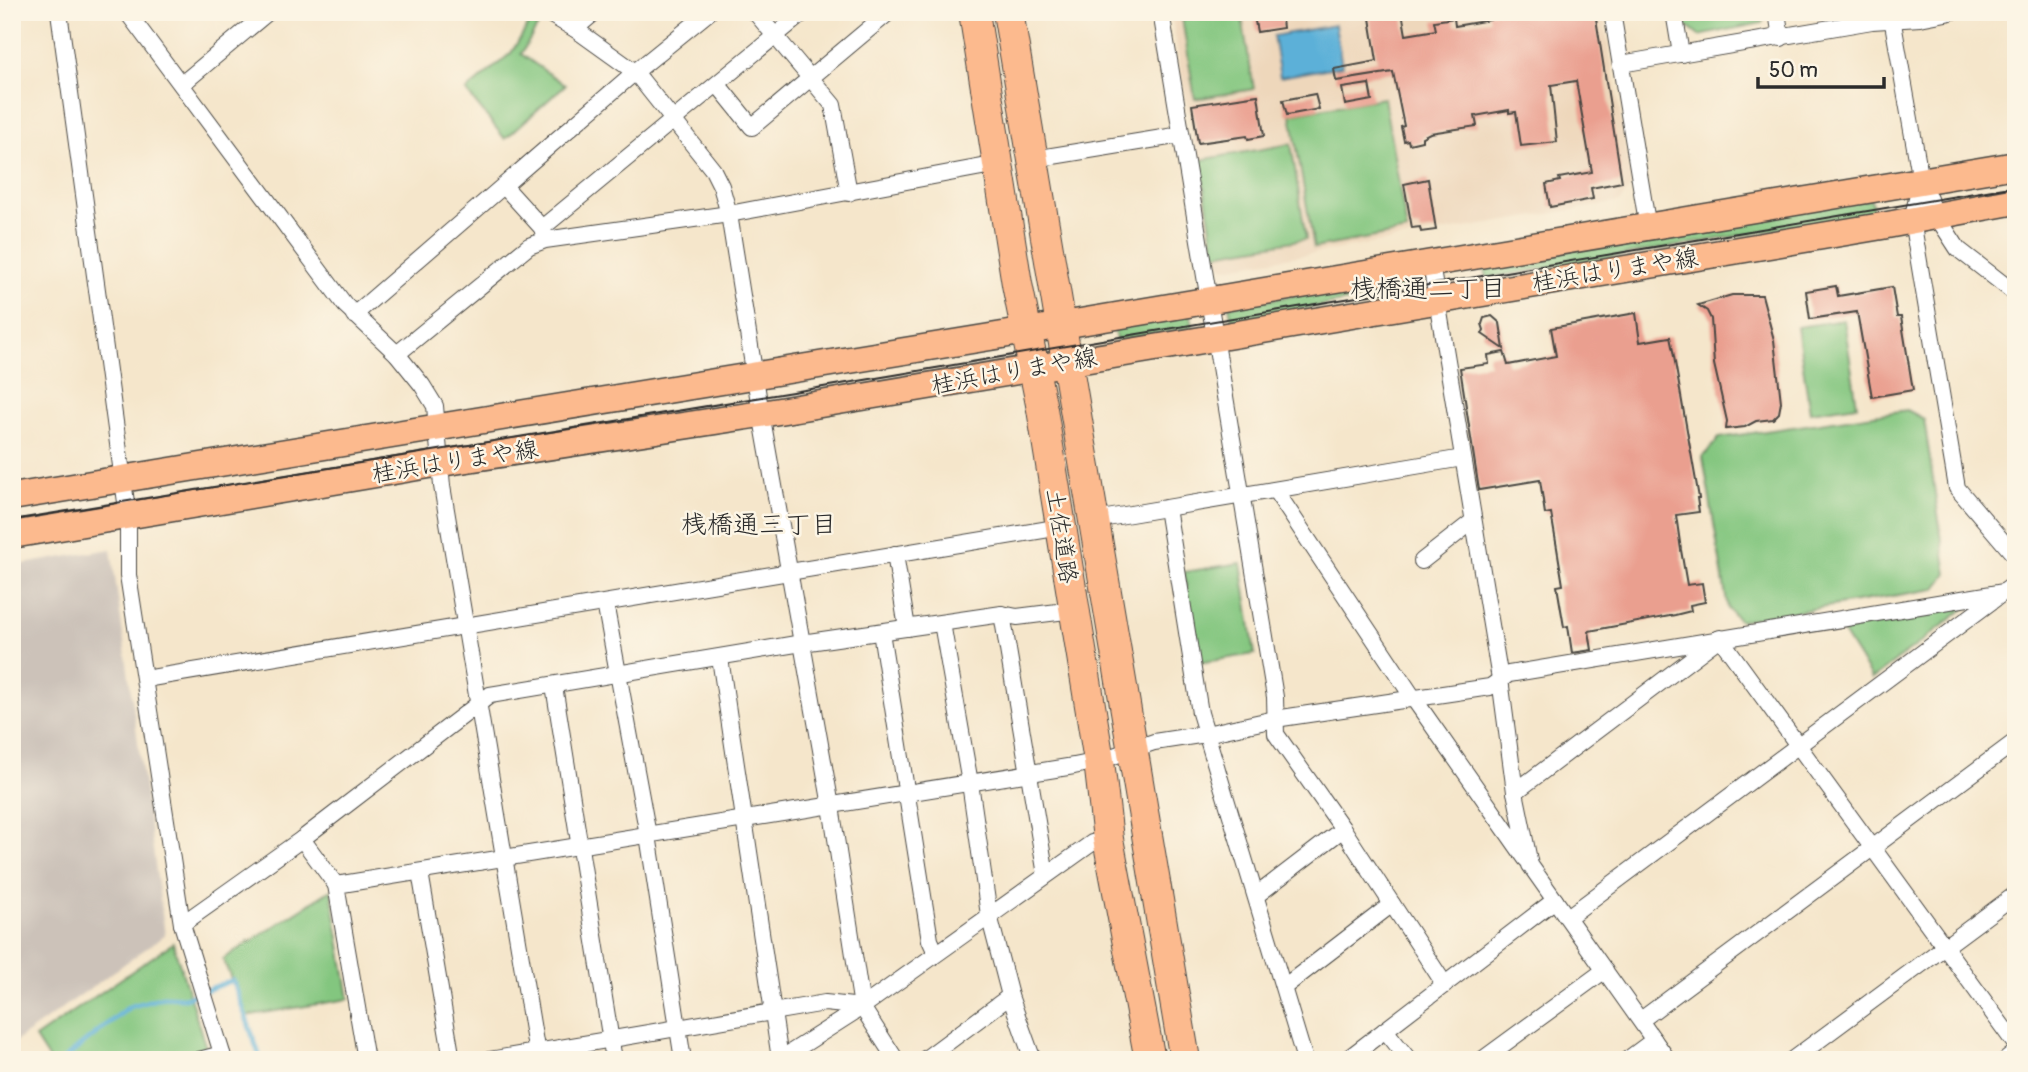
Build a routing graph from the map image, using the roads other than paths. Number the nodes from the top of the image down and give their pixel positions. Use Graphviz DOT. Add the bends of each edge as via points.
graph roads {
  1 [pos="60,12"];
  2 [pos="127,12"];
  3 [pos="268,12"];
  4 [pos="546,12"];
  5 [pos="595,12"];
  6 [pos="709,12"];
  7 [pos="755,12"];
  8 [pos="804,12"];
  9 [pos="889,12"];
  10 [pos="974,12"];
  11 [pos="1008,12"];
  12 [pos="1160,12"];
  13 [pos="1612,12"];
  14 [pos="1674,12"];
  15 [pos="1777,12"];
  16 [pos="1951,12"];
  17 [pos="1892,16"];
  18 [pos="575,29"];
  19 [pos="775,36"];
  20 [pos="1781,38"];
  21 [pos="1681,54"];
  22 [pos="1621,64"];
  23 [pos="635,72"];
  24 [pos="811,79"];
  25 [pos="182,84"];
  26 [pos="718,85"];
  27 [pos="674,121"];
  28 [pos="1181,135"];
  29 [pos="1034,159"];
  30 [pos="998,164"];
  31 [pos="2016,166"];
  32 [pos="1921,181"];
  33 [pos="505,186"];
  34 [pos="849,193"];
  35 [pos="2016,201"];
  36 [pos="729,214"];
  37 [pos="1924,217"];
  38 [pos="1648,228"];
  39 [pos="544,234"];
  40 [pos="1432,264"];
  41 [pos="2016,294"];
  42 [pos="1437,300"];
  43 [pos="1208,301"];
  44 [pos="354,315"];
  45 [pos="1060,326"];
  46 [pos="1027,331"];
  47 [pos="1214,337"];
  48 [pos="397,354"];
  49 [pos="1067,362"];
  50 [pos="1035,368"];
  51 [pos="755,374"];
  52 [pos="761,414"];
  53 [pos="438,428"];
  54 [pos="1463,458"];
  55 [pos="441,463"];
  56 [pos="122,479"];
  57 [pos="1275,490"];
  58 [pos="1241,496"];
  59 [pos="12,497"];
  60 [pos="1167,508"];
  61 [pos="128,517"];
  62 [pos="1095,520"];
  63 [pos="1473,521"];
  64 [pos="1061,527"];
  65 [pos="12,535"];
  66 [pos="895,554"];
  67 [pos="2016,557"];
  68 [pos="1422,561"];
  69 [pos="789,572"];
  70 [pos="2010,587"];
  71 [pos="605,603"];
  72 [pos="1074,610"];
  73 [pos="1002,614"];
  74 [pos="942,623"];
  75 [pos="466,626"];
  76 [pos="907,628"];
  77 [pos="881,632"];
  78 [pos="1720,638"];
  79 [pos="802,643"];
  80 [pos="720,658"];
  81 [pos="620,675"];
  82 [pos="145,679"];
  83 [pos="1500,679"];
  84 [pos="554,686"];
  85 [pos="1414,699"];
  86 [pos="478,703"];
  87 [pos="1275,719"];
  88 [pos="1206,734"];
  89 [pos="2016,741"];
  90 [pos="1798,746"];
  91 [pos="1133,750"];
  92 [pos="1099,761"];
  93 [pos="1028,773"];
  94 [pos="970,783"];
  95 [pos="1515,792"];
  96 [pos="905,794"];
  97 [pos="831,806"];
  98 [pos="744,820"];
  99 [pos="1343,829"];
  100 [pos="648,835"];
  101 [pos="302,839"];
  102 [pos="1108,839"];
  103 [pos="580,846"];
  104 [pos="1871,848"];
  105 [pos="506,859"];
  106 [pos="1530,865"];
  107 [pos="420,872"];
  108 [pos="1046,875"];
  109 [pos="336,886"];
  110 [pos="2016,894"];
  111 [pos="1257,895"];
  112 [pos="1555,900"];
  113 [pos="1392,904"];
  114 [pos="989,915"];
  115 [pos="1567,917"];
  116 [pos="182,924"];
  117 [pos="1944,947"];
  118 [pos="936,953"];
  119 [pos="1605,970"];
  120 [pos="1445,985"];
  121 [pos="1284,987"];
  122 [pos="1010,996"];
  123 [pos="862,1007"];
  124 [pos="775,1011"];
  125 [pos="1641,1020"];
  126 [pos="678,1028"];
  127 [pos="1385,1030"];
  128 [pos="611,1040"];
  129 [pos="1654,1040"];
  130 [pos="2016,1045"];
  131 [pos="2016,1052"];
  132 [pos="537,1056"];
  133 [pos="223,1057"];
  134 [pos="779,1059"];
  135 [pos="199,1060"];
  136 [pos="366,1060"];
  137 [pos="452,1060"];
  138 [pos="489,1060"];
  139 [pos="614,1060"];
  140 [pos="683,1060"];
  141 [pos="896,1060"];
  142 [pos="924,1060"];
  143 [pos="1033,1060"];
  144 [pos="1150,1060"];
  145 [pos="1185,1060"];
  146 [pos="1305,1060"];
  147 [pos="1346,1060"];
  148 [pos="1409,1060"];
  149 [pos="1482,1060"];
  150 [pos="1627,1060"];
  151 [pos="1668,1060"];
  152 [pos="1792,1060"];
  153 [pos="2006,1060"];
  1 -- 56 [label="street"];
  2 -- 25 [label="street"];
  3 -- 25 [label="street"];
  4 -- 18 [label="street"];
  5 -- 18 [label="street"];
  6 -- 23 [label="street"];
  7 -- 19 [label="street"];
  8 -- 19 [label="street"];
  9 -- 24 [label="street"];
  10 -- 30 [label="highway, 土佐道路"];
  11 -- 29 [label="highway, 土佐道路"];
  12 -- 28 [label="street"];
  13 -- 22 [label="street"];
  14 -- 21 [label="street"];
  15 -- 20 [label="street"];
  16 -- 17 [label="street"];
  17 -- 20 [label="street"];
  17 -- 32 [label="street"];
  18 -- 23 [label="street"];
  19 -- 24 [label="street"];
  19 -- 26 [label="street"];
  20 -- 21 [label="street"];
  21 -- 22 [label="street"];
  22 -- 38 [label="street"];
  23 -- 27 [label="street"];
  23 -- 33 [label="street"];
  24 -- 26 [label="street" via="752,127"];
  24 -- 34 [label="street" via="834,105"];
  25 -- 44 [label="street"];
  26 -- 27 [label="street"];
  27 -- 36 [label="street" via="713,170"];
  27 -- 39 [label="street"];
  28 -- 29 [label="street"];
  28 -- 43 [label="street"];
  29 -- 45 [label="highway, 土佐道路"];
  30 -- 34 [label="street"];
  30 -- 46 [label="highway, 土佐道路"];
  31 -- 32 [label="main road, 桂浜はりまや線"];
  32 -- 37 [label="street"];
  32 -- 37 [label="street"];
  32 -- 38 [label="main road, 桂浜はりまや線"];
  33 -- 39 [label="street"];
  33 -- 44 [label="street"];
  34 -- 36 [label="street"];
  35 -- 37 [label="main road, 桂浜はりまや線"];
  36 -- 39 [label="street"];
  36 -- 51 [label="street"];
  37 -- 41 [label="street"];
  37 -- 42 [label="main road, 桂浜はりまや線"];
  37 -- 67 [label="street" via="1956,488"];
  38 -- 40 [label="main road, 桂浜はりまや線"];
  39 -- 48 [label="street"];
  40 -- 42 [label="street"];
  40 -- 43 [label="main road, 桂浜はりまや線"];
  42 -- 47 [label="main road, 桂浜はりまや線"];
  42 -- 54 [label="street"];
  43 -- 45 [label="main road, 桂浜はりまや線"];
  43 -- 47 [label="street"];
  44 -- 48 [label="street"];
  45 -- 46 [label="main road, 桂浜はりまや線"];
  45 -- 49 [label="highway, 土佐道路"];
  46 -- 50 [label="highway, 土佐道路"];
  46 -- 51 [label="main road, 桂浜はりまや線"];
  47 -- 49 [label="main road, 桂浜はりまや線"];
  47 -- 58 [label="street"];
  48 -- 53 [label="street" via="436,406"];
  49 -- 50 [label="main road, 桂浜はりまや線"];
  49 -- 62 [label="highway, 土佐道路"];
  50 -- 52 [label="main road, 桂浜はりまや線"];
  50 -- 64 [label="highway, 土佐道路"];
  51 -- 52 [label="street"];
  51 -- 53 [label="main road, 桂浜はりまや線"];
  52 -- 55 [label="main road, 桂浜はりまや線"];
  52 -- 69 [label="street"];
  53 -- 55 [label="street"];
  53 -- 56 [label="main road, 桂浜はりまや線"];
  54 -- 57 [label="street"];
  54 -- 63 [label="street"];
  55 -- 61 [label="main road, 桂浜はりまや線"];
  55 -- 75 [label="street"];
  56 -- 59 [label="main road, 桂浜はりまや線"];
  56 -- 61 [label="street"];
  57 -- 58 [label="street"];
  57 -- 85 [label="street"];
  58 -- 60 [label="street"];
  58 -- 87 [label="street"];
  60 -- 62 [label="street"];
  60 -- 88 [label="street"];
  61 -- 65 [label="main road, 桂浜はりまや線"];
  61 -- 82 [label="street" via="128,575"];
  62 -- 91 [label="highway, 土佐道路"];
  63 -- 68 [label="street"];
  63 -- 83 [label="street"];
  64 -- 66 [label="street"];
  64 -- 72 [label="highway, 土佐道路"];
  66 -- 69 [label="street"];
  66 -- 76 [label="street"];
  69 -- 71 [label="street"];
  69 -- 79 [label="street"];
  70 -- 78 [label="street"];
  70 -- 90 [label="street"];
  71 -- 75 [label="street"];
  71 -- 81 [label="street"];
  72 -- 73 [label="street" via="1017,617"];
  72 -- 92 [label="highway, 土佐道路"];
  73 -- 74 [label="street"];
  73 -- 93 [label="street"];
  74 -- 76 [label="street"];
  74 -- 94 [label="street"];
  75 -- 82 [label="street"];
  75 -- 86 [label="street"];
  76 -- 77 [label="street"];
  77 -- 79 [label="street"];
  77 -- 96 [label="street"];
  78 -- 83 [label="street"];
  78 -- 90 [label="street"];
  78 -- 95 [label="street"];
  79 -- 80 [label="street"];
  79 -- 97 [label="street"];
  80 -- 81 [label="street"];
  80 -- 98 [label="street"];
  81 -- 84 [label="street"];
  81 -- 100 [label="street"];
  82 -- 116 [label="street"];
  83 -- 85 [label="street" via="1490,687"];
  83 -- 95 [label="street"];
  84 -- 86 [label="street" via="490,695"];
  84 -- 103 [label="street"];
  85 -- 87 [label="street"];
  85 -- 106 [label="street"];
  86 -- 101 [label="street"];
  86 -- 105 [label="street"];
  87 -- 88 [label="street"];
  87 -- 99 [label="street" via="1276,734"];
  88 -- 91 [label="street" via="1154,741"];
  88 -- 111 [label="street"];
  89 -- 104 [label="street"];
  90 -- 104 [label="street"];
  90 -- 115 [label="street"];
  91 -- 92 [label="street"];
  91 -- 145 [label="highway, 土佐道路"];
  92 -- 93 [label="street"];
  92 -- 102 [label="highway, 土佐道路"];
  93 -- 94 [label="street"];
  93 -- 108 [label="street"];
  94 -- 96 [label="street"];
  94 -- 114 [label="street"];
  95 -- 106 [label="street"];
  96 -- 97 [label="street"];
  96 -- 118 [label="street"];
  97 -- 98 [label="street"];
  97 -- 123 [label="street"];
  98 -- 100 [label="street"];
  98 -- 124 [label="street"];
  99 -- 111 [label="street"];
  99 -- 113 [label="street"];
  100 -- 103 [label="street"];
  100 -- 126 [label="street"];
  101 -- 109 [label="street"];
  101 -- 116 [label="street"];
  102 -- 108 [label="street" via="1092,843"];
  102 -- 144 [label="highway, 土佐道路"];
  103 -- 105 [label="street"];
  103 -- 128 [label="street"];
  104 -- 117 [label="street"];
  104 -- 125 [label="street"];
  105 -- 107 [label="street"];
  105 -- 132 [label="street"];
  106 -- 112 [label="street"];
  107 -- 109 [label="street"];
  107 -- 137 [label="street"];
  108 -- 114 [label="street"];
  109 -- 136 [label="street"];
  110 -- 117 [label="street"];
  111 -- 121 [label="street"];
  112 -- 115 [label="street"];
  112 -- 120 [label="street"];
  113 -- 120 [label="street"];
  113 -- 121 [label="street"];
  114 -- 118 [label="street"];
  114 -- 122 [label="street"];
  115 -- 119 [label="street"];
  116 -- 133 [label="street"];
  117 -- 130 [label="street"];
  117 -- 152 [label="street"];
  118 -- 123 [label="street"];
  119 -- 125 [label="street"];
  119 -- 149 [label="street"];
  120 -- 127 [label="street"];
  121 -- 146 [label="street"];
  122 -- 142 [label="street"];
  122 -- 143 [label="street"];
  123 -- 124 [label="street" via="825,1003"];
  123 -- 134 [label="street"];
  123 -- 141 [label="street"];
  124 -- 126 [label="street"];
  124 -- 134 [label="street"];
  125 -- 129 [label="street"];
  126 -- 128 [label="street"];
  126 -- 140 [label="street"];
  127 -- 147 [label="street"];
  127 -- 148 [label="street"];
  128 -- 132 [label="street"];
  128 -- 139 [label="street"];
  129 -- 150 [label="street"];
  129 -- 151 [label="street"];
  131 -- 153 [label="street"];
  132 -- 138 [label="street"];
  133 -- 135 [label="street"];
}
